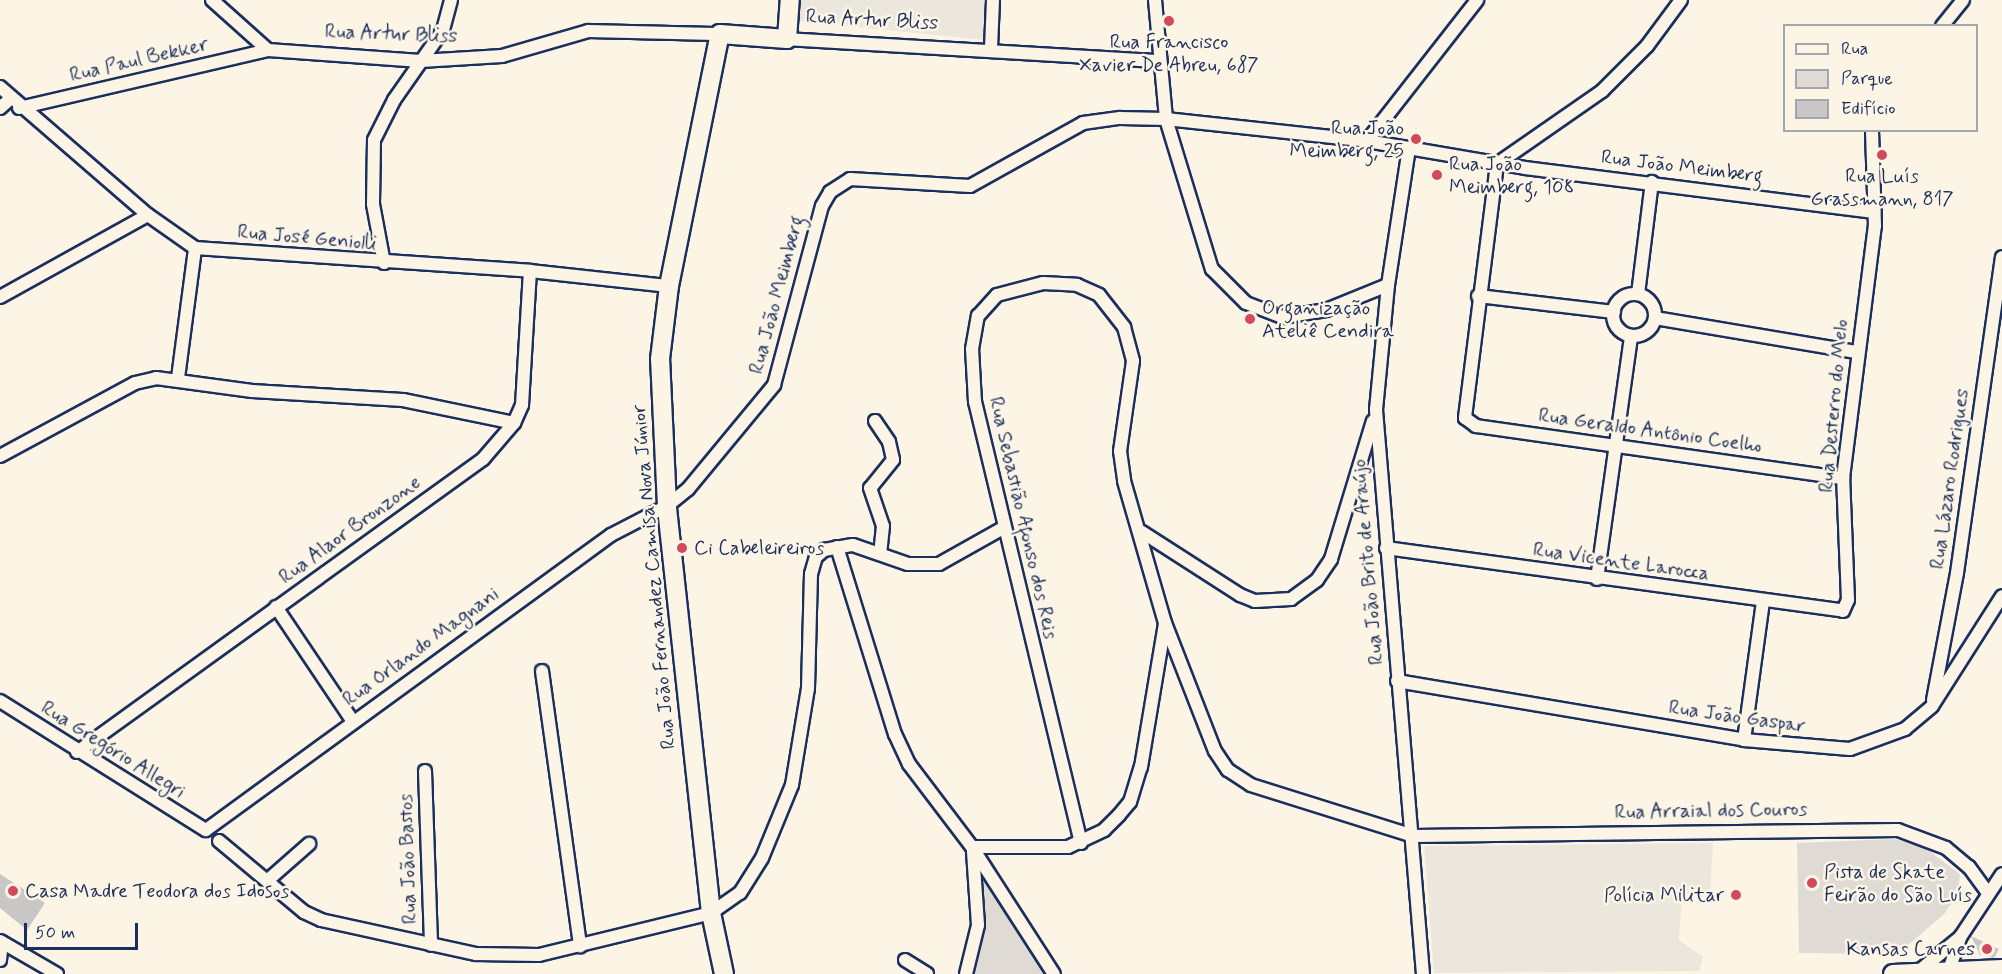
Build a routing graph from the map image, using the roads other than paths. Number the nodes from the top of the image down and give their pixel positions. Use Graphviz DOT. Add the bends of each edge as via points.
graph roads {
  1 [pos="212,0"];
  2 [pos="451,0"];
  3 [pos="790,0"];
  4 [pos="993,0"];
  5 [pos="1155,0"];
  6 [pos="1681,0"];
  7 [pos="1963,0"];
  8 [pos="1472,2"];
  9 [pos="1944,24"];
  10 [pos="720,34"];
  11 [pos="787,39"];
  12 [pos="991,48"];
  13 [pos="268,50"];
  14 [pos="421,61"];
  15 [pos="1158,62"];
  16 [pos="0,87"];
  17 [pos="9,105"];
  18 [pos="1166,119"];
  19 [pos="1872,132"];
  20 [pos="1367,141"];
  21 [pos="1409,148"];
  22 [pos="1497,164"];
  23 [pos="1652,182"];
  24 [pos="1874,212"];
  25 [pos="148,215"];
  26 [pos="195,248"];
  27 [pos="2002,257"];
  28 [pos="384,263"];
  29 [pos="531,271"];
  30 [pos="1388,285"];
  31 [pos="669,286"];
  32 [pos="1638,294"];
  33 [pos="0,297"];
  34 [pos="1478,297"];
  35 [pos="1614,312"];
  36 [pos="1656,318"];
  37 [pos="1631,336"];
  38 [pos="1856,352"];
  39 [pos="178,378"];
  40 [pos="1376,410"];
  41 [pos="875,421"];
  42 [pos="514,423"];
  43 [pos="1616,447"];
  44 [pos="0,456"];
  45 [pos="1843,478"];
  46 [pos="667,506"];
  47 [pos="1004,528"];
  48 [pos="1142,532"];
  49 [pos="837,547"];
  50 [pos="1386,548"];
  51 [pos="880,553"];
  52 [pos="1597,579"];
  53 [pos="2002,596"];
  54 [pos="1763,602"];
  55 [pos="1847,605"];
  56 [pos="276,608"];
  57 [pos="1165,622"];
  58 [pos="542,671"];
  59 [pos="1397,681"];
  60 [pos="0,701"];
  61 [pos="1932,706"];
  62 [pos="352,720"];
  63 [pos="1744,740"];
  64 [pos="77,752"];
  65 [pos="425,771"];
  66 [pos="206,830"];
  67 [pos="1414,836"];
  68 [pos="219,841"];
  69 [pos="1081,843"];
  70 [pos="309,844"];
  71 [pos="972,847"];
  72 [pos="2002,874"];
  73 [pos="268,880"];
  74 [pos="1987,892"];
  75 [pos="711,913"];
  76 [pos="1961,936"];
  77 [pos="1,942"];
  78 [pos="431,945"];
  79 [pos="580,946"];
  80 [pos="0,960"];
  81 [pos="905,960"];
  82 [pos="2002,969"];
  83 [pos="1948,972"];
  84 [pos="1916,973"];
  85 [pos="57,974"];
  86 [pos="724,974"];
  87 [pos="927,974"];
  88 [pos="966,974"];
  89 [pos="1054,974"];
  90 [pos="1423,974"];
  91 [pos="1893,974"];
  1 -- 13 [label="street"];
  2 -- 14 [label="street" via="443,30"];
  3 -- 11 [label="street"];
  4 -- 12 [label="street"];
  5 -- 15 [label="street"];
  6 -- 22 [label="street" via="1647,46 1602,91"];
  7 -- 9 [label="street"];
  8 -- 20 [label="street"];
  10 -- 11 [label="street, Rua Artur Bliss"];
  10 -- 14 [label="street, Rua Artur Bliss" via="588,31 502,56"];
  10 -- 31 [label="street, Rua João Fernandez Camisa Nova Júnior"];
  11 -- 12 [label="street, Rua Artur Bliss"];
  12 -- 15 [label="street, Rua Artur Bliss"];
  13 -- 14 [label="street, Rua Artur Bliss"];
  13 -- 17 [label="street, Rua Paul Bekker"];
  14 -- 28 [label="street" via="384,118 371,157"];
  15 -- 18 [label="street"];
  16 -- 17 [label="street"];
  17 -- 25 [label="street"];
  18 -- 20 [label="street, Rua João Meimberg"];
  18 -- 30 [label="street" via="1212,269 1246,303 1283,317 1302,317"];
  18 -- 46 [label="street, Rua João Meimberg" via="1120,118 1083,123 970,186 863,178 838,184 822,206 811,237 774,385 688,489"];
  19 -- 24 [label="street, Rua Desterro do Melo"];
  20 -- 21 [label="street, Rua João Meimberg"];
  21 -- 22 [label="street, Rua João Meimberg"];
  21 -- 30 [label="street, Rua João Brito de Araújo"];
  22 -- 23 [label="street, Rua João Meimberg"];
  22 -- 34 [label="street"];
  23 -- 24 [label="street, Rua João Meimberg"];
  23 -- 32 [label="street"];
  24 -- 38 [label="street, Rua Desterro do Melo"];
  25 -- 26 [label="street"];
  25 -- 33 [label="street"];
  26 -- 28 [label="street, Rua José Geniolli"];
  26 -- 39 [label="street"];
  27 -- 61 [label="street, Rua Lázaro Rodrigues" via="1957,573"];
  28 -- 29 [label="street, Rua José Geniolli"];
  29 -- 31 [label="street, Rua José Geniolli"];
  29 -- 42 [label="street, Rua Alaor Bronzone" via="525,388"];
  30 -- 40 [label="street, Rua João Brito de Araújo"];
  31 -- 46 [label="street, Rua João Fernandez Camisa Nova Júnior" via="659,390"];
  32 -- 35 [label="street" via="1622,298"];
  32 -- 36 [label="street" via="1652,303"];
  34 -- 35 [label="street"];
  34 -- 43 [label="street, Rua Geraldo Antônio Coelho" via="1465,418 1476,426"];
  35 -- 37 [label="street" via="1620,330"];
  36 -- 37 [label="street" via="1647,332"];
  36 -- 38 [label="street"];
  37 -- 43 [label="street"];
  38 -- 45 [label="street, Rua Desterro do Melo"];
  39 -- 42 [label="street" via="252,391 403,400"];
  39 -- 44 [label="street" via="135,383"];
  40 -- 48 [label="street" via="1330,559 1317,580 1291,599 1255,601 1240,595"];
  40 -- 50 [label="street, Rua João Brito de Araújo"];
  41 -- 51 [label="street" via="889,442 893,460 870,488 883,526"];
  42 -- 56 [label="street, Rua Alaor Bronzone" via="483,459"];
  43 -- 45 [label="street, Rua Geraldo Antônio Coelho"];
  43 -- 52 [label="street"];
  45 -- 55 [label="street, Rua Desterro do Melo"];
  46 -- 62 [label="street, Rua Orlando Magnani" via="611,534"];
  46 -- 75 [label="street, Rua João Fernandez Camisa Nova Júnior"];
  47 -- 48 [label="street, Rua Sebastião Afonso dos Reis" via="975,402 974,329 985,304 998,295 1023,286 1058,283 1077,285 1108,303 1130,342 1132,385 1120,451 1124,481"];
  47 -- 51 [label="street" via="939,564 908,564"];
  47 -- 69 [label="street, Rua Sebastião Afonso dos Reis"];
  48 -- 57 [label="street, Rua Sebastião Afonso dos Reis"];
  49 -- 51 [label="street" via="853,545"];
  49 -- 71 [label="street" via="895,734 909,764"];
  49 -- 75 [label="street" via="824,550 812,564 808,688 792,785 778,828 740,893"];
  50 -- 52 [label="street, Rua Vicente Larocca"];
  50 -- 59 [label="street, Rua João Brito de Araújo"];
  52 -- 54 [label="street, Rua Vicente Larocca"];
  53 -- 61 [label="street, Rua João Gaspar"];
  54 -- 55 [label="street, Rua Vicente Larocca" via="1833,613"];
  54 -- 63 [label="street"];
  56 -- 62 [label="street"];
  56 -- 64 [label="street, Rua Alaor Bronzone"];
  57 -- 67 [label="street, Rua Sebastião Afonso dos Reis" via="1215,751 1228,770 1251,785"];
  57 -- 69 [label="street" via="1135,789 1119,816"];
  58 -- 79 [label="street"];
  59 -- 63 [label="street, Rua João Gaspar"];
  59 -- 67 [label="street, Rua João Brito de Araújo"];
  60 -- 64 [label="street, Rua Gregório Allegri"];
  61 -- 63 [label="street, Rua João Gaspar" via="1905,729 1850,748"];
  62 -- 66 [label="street, Rua Orlando Magnani"];
  64 -- 66 [label="street, Rua Gregório Allegri"];
  65 -- 78 [label="street, Rua João Bastos"];
  67 -- 74 [label="street, Rua Arraial dos Couros" via="1898,830 1946,848 1969,867"];
  67 -- 90 [label="street, Rua João Brito de Araújo"];
  68 -- 73 [label="street"];
  69 -- 71 [label="street" via="1050,849"];
  70 -- 73 [label="street"];
  71 -- 88 [label="street" via="978,925"];
  71 -- 89 [label="street"];
  72 -- 74 [label="street"];
  73 -- 78 [label="street" via="321,920"];
  74 -- 76 [label="street"];
  75 -- 79 [label="street"];
  75 -- 86 [label="street, Rua João Fernandez Camisa Nova Júnior"];
  76 -- 83 [label="street"];
  76 -- 84 [label="street"];
  77 -- 80 [label="street"];
  77 -- 85 [label="street"];
  78 -- 79 [label="street" via="508,957"];
  81 -- 87 [label="street"];
  82 -- 83 [label="street"];
  83 -- 84 [label="street"];
  84 -- 91 [label="street"];
}
